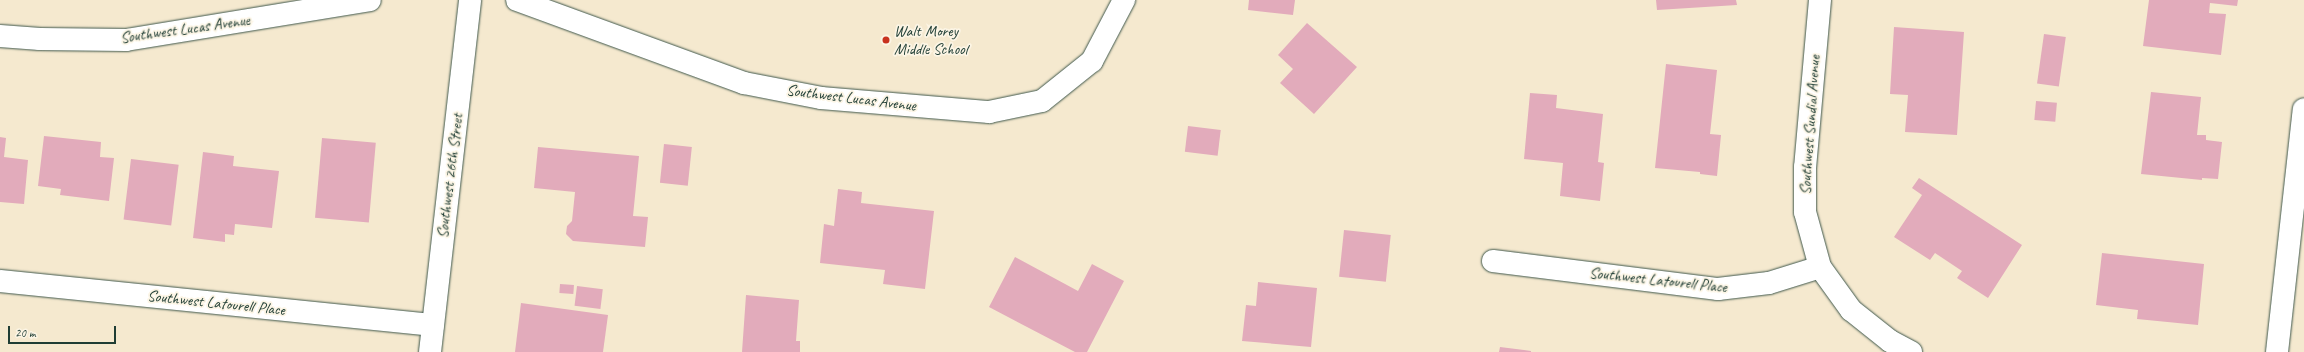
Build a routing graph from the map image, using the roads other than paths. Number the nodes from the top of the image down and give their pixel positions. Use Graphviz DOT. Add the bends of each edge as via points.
graph roads {
  1 [pos="370,0"];
  2 [pos="470,0"];
  3 [pos="518,0"];
  4 [pos="1124,0"];
  5 [pos="1820,0"];
  6 [pos="0,36"];
  7 [pos="2304,109"];
  8 [pos="1493,261"];
  9 [pos="1820,267"];
  10 [pos="0,281"];
  11 [pos="433,325"];
  12 [pos="430,352"];
  13 [pos="1910,352"];
  14 [pos="2277,352"];
  1 -- 6 [label="street, Southwest Lucas Avenue" via="126,40"];
  2 -- 11 [label="street, Southwest 26th Street"];
  3 -- 4 [label="street, Southwest Lucas Avenue" via="744,83 821,98 989,112 1042,101 1092,61"];
  5 -- 9 [label="street, Southwest Sundial Avenue" via="1804,167 1805,212"];
  7 -- 14 [label="street"];
  8 -- 9 [label="street, Southwest Latourell Place" via="1718,289 1769,283"];
  9 -- 13 [label="street, Southwest Sundial Avenue" via="1851,310 1890,341"];
  10 -- 11 [label="street, Southwest Latourell Place"];
  11 -- 12 [label="street, Southwest 26th Street"];
}
